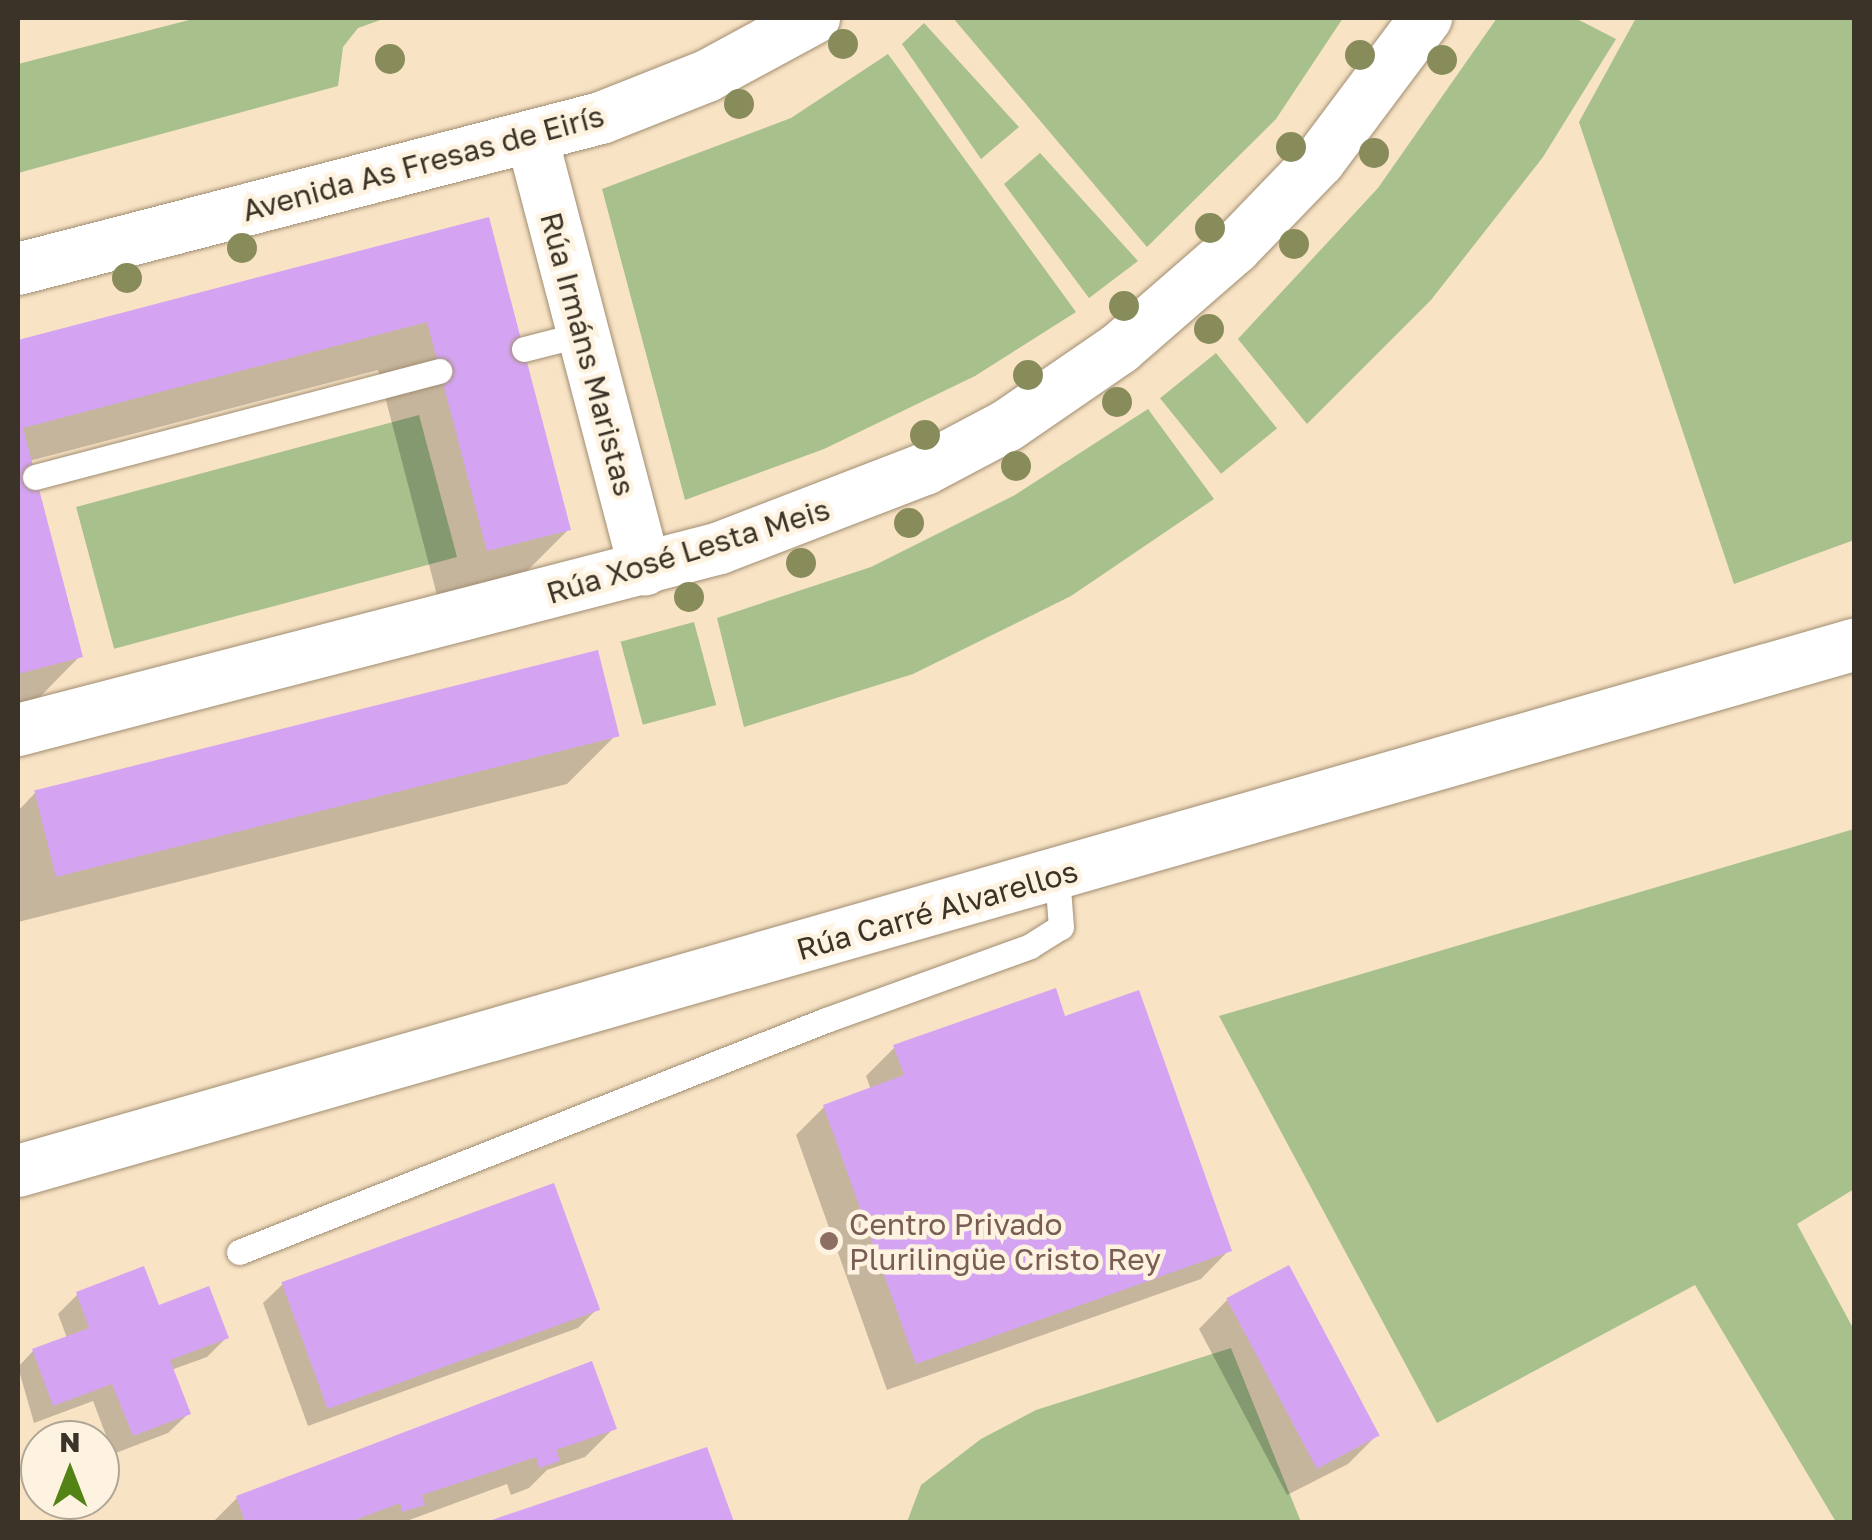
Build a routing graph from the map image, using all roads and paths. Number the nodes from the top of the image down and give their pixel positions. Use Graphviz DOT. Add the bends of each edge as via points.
graph roads {
  1 [pos="814,18"];
  2 [pos="1426,18"];
  3 [pos="532,138"];
  4 [pos="18,270"];
  5 [pos="583,334"];
  6 [pos="524,350"];
  7 [pos="439,372"];
  8 [pos="35,477"];
  9 [pos="645,569"];
  10 [pos="1854,644"];
  11 [pos="18,730"];
  12 [pos="1056,875"];
  13 [pos="18,1172"];
  14 [pos="240,1252"];
  1 -- 3 [label="street, Avenida As Fresas de Eirís" via="707,76"];
  2 -- 9 [label="street, Rúa Xosé Lesta Meis" via="1319,161 1235,248 1120,348 1008,425 925,468 838,507"];
  3 -- 4 [label="street, Avenida As Fresas de Eirís"];
  3 -- 5 [label="street, Rúa Irmáns Maristas"];
  5 -- 6 [label="lane"];
  5 -- 9 [label="street, Rúa Irmáns Maristas"];
  7 -- 8 [label="lane"];
  9 -- 11 [label="street, Rúa Xosé Lesta Meis"];
  10 -- 12 [label="street, Rúa Carré Alvarellos"];
  12 -- 13 [label="street, Rúa Carré Alvarellos"];
  12 -- 14 [label="lane" via="1061,927 1030,946"];
}
